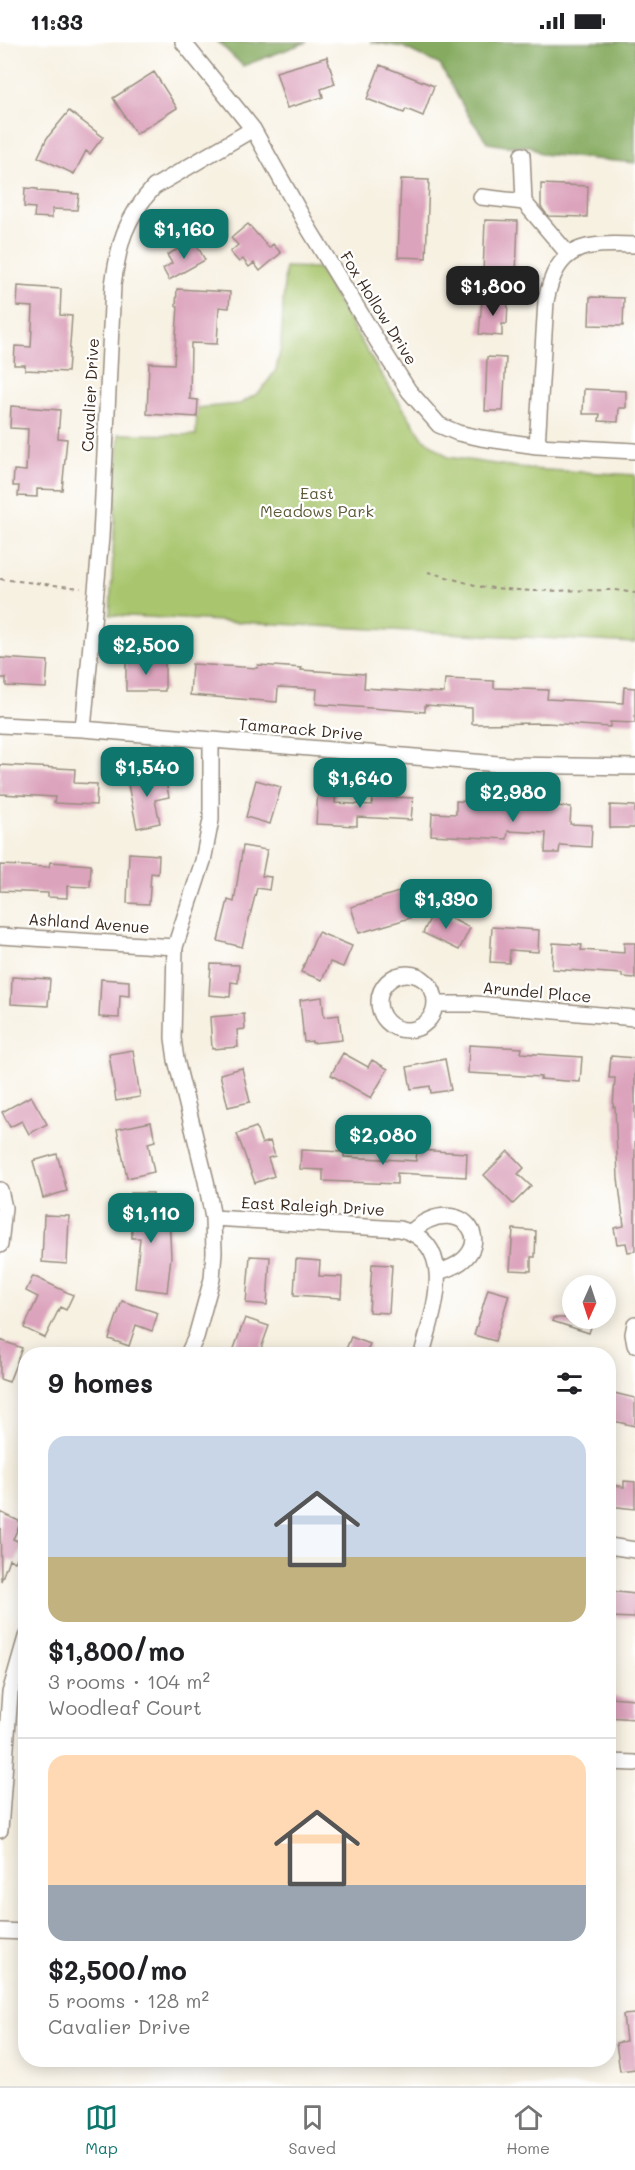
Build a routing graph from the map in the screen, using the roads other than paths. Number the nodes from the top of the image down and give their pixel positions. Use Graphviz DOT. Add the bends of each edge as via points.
graph roads {
  1 [pos="183,42"];
  2 [pos="253,129"];
  3 [pos="522,154"];
  4 [pos="481,197"];
  5 [pos="524,202"];
  6 [pos="635,245"];
  7 [pos="569,255"];
  8 [pos="537,446"];
  9 [pos="635,451"];
  10 [pos="0,725"];
  11 [pos="83,729"];
  12 [pos="211,740"];
  13 [pos="635,767"];
  14 [pos="0,936"];
  15 [pos="175,947"];
  16 [pos="435,1004"];
  17 [pos="635,1018"];
  18 [pos="0,1190"];
  19 [pos="213,1218"];
  20 [pos="411,1232"];
  21 [pos="0,1245"];
  22 [pos="438,1272"];
  23 [pos="635,1324"];
  24 [pos="635,1345"];
  25 [pos="191,1347"];
  26 [pos="424,1347"];
  27 [pos="616,1547"];
  28 [pos="635,1550"];
  29 [pos="18,1664"];
  30 [pos="616,1762"];
  31 [pos="635,1763"];
  32 [pos="0,1830"];
  33 [pos="0,1931"];
  34 [pos="18,1932"];
  1 -- 2 [label="street, Fox Hollow Drive"];
  2 -- 8 [label="street, Fox Hollow Drive" via="348,294 409,391 426,411 439,425 458,433"];
  2 -- 11 [label="street, Cavalier Drive" via="154,188 128,221 119,245 113,285 97,589"];
  3 -- 5 [label="street"];
  4 -- 5 [label="street"];
  5 -- 7 [label="street"];
  6 -- 7 [label="street" via="599,244"];
  7 -- 8 [label="street" via="549,282"];
  8 -- 9 [label="street, Fox Hollow Drive"];
  10 -- 11 [label="street, Tamarack Drive"];
  11 -- 12 [label="street, Tamarack Drive"];
  12 -- 13 [label="street, Tamarack Drive" via="510,765"];
  12 -- 15 [label="street" via="211,820 197,881"];
  14 -- 15 [label="street, Ashland Avenue"];
  15 -- 19 [label="street" via="176,1060"];
  16 -- 17 [label="street, Arundel Place"];
  18 -- 21 [label="street" via="4,1208"];
  19 -- 20 [label="street, East Raleigh Drive"];
  19 -- 25 [label="street" via="212,1279"];
  20 -- 22 [label="street" via="431,1251"];
  20 -- 22 [label="street" via="433,1218 450,1215 465,1221 474,1243 468,1257 451,1269"];
  22 -- 26 [label="street" via="438,1291"];
  23 -- 24 [label="street"];
  27 -- 28 [label="street"];
  29 -- 32 [label="street" via="10,1692"];
  30 -- 31 [label="street"];
  33 -- 34 [label="street"];
}
